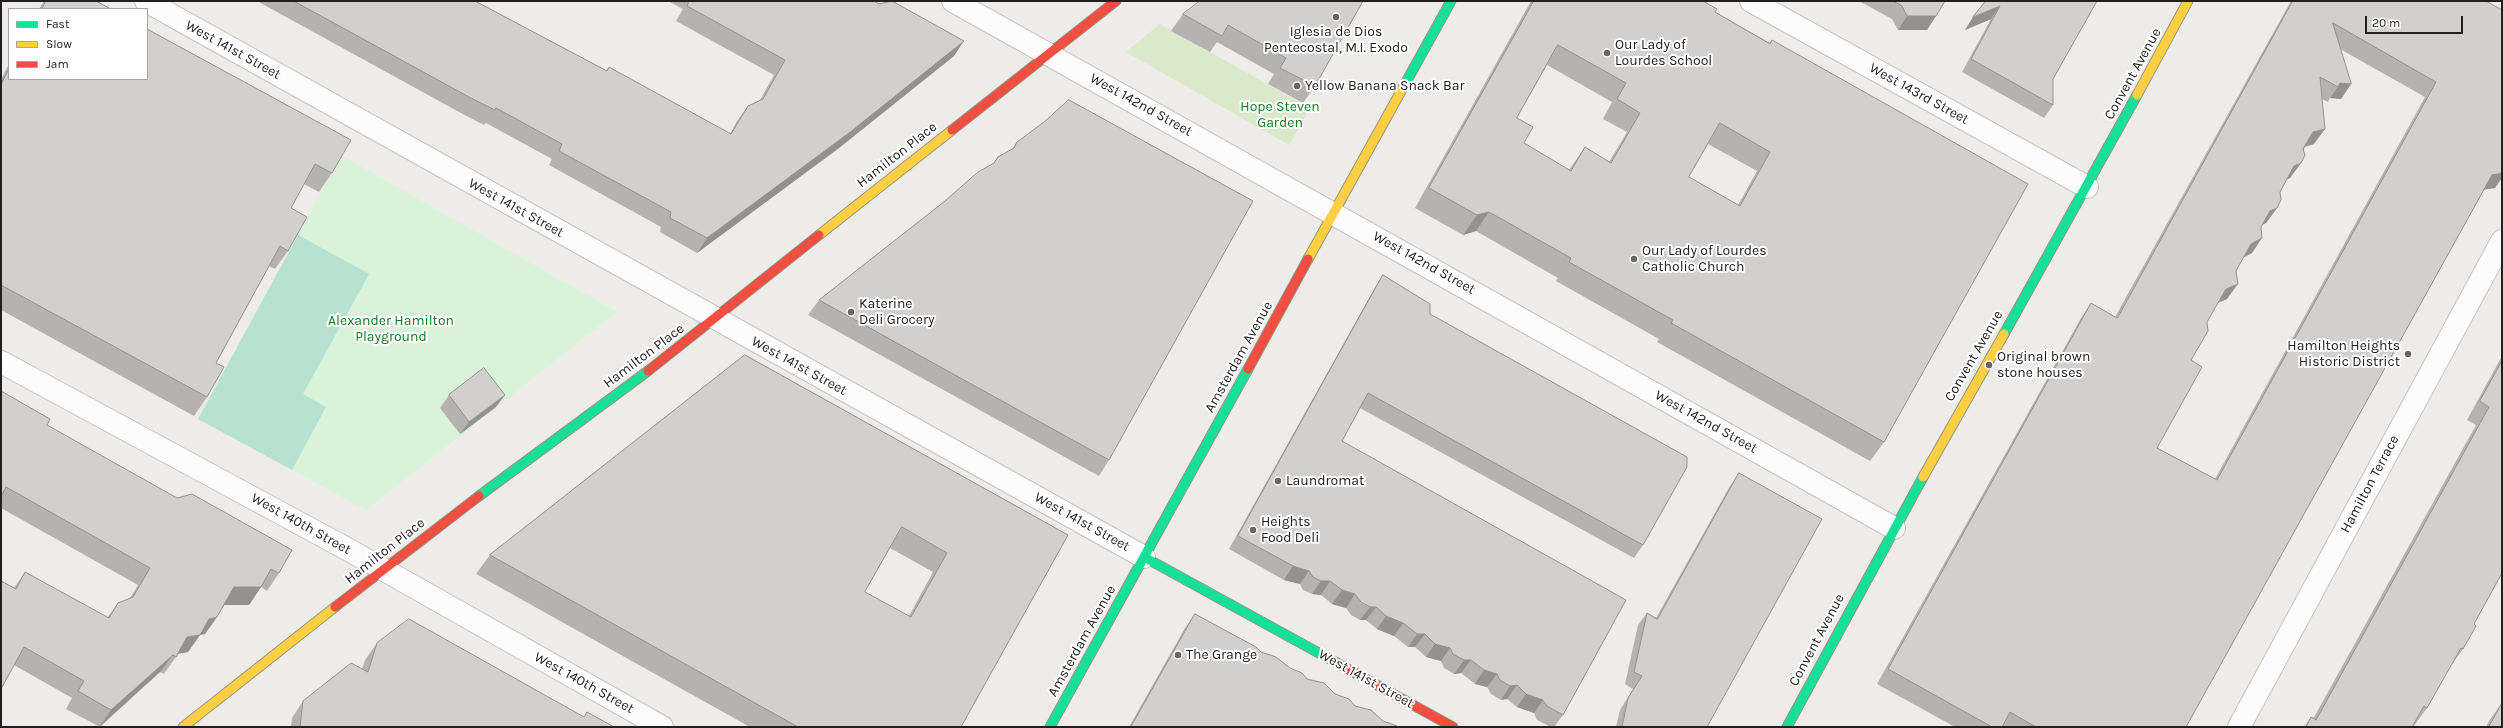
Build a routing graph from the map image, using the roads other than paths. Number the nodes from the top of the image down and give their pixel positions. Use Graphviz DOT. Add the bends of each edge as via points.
graph roads {
  1 [pos="146,1"];
  2 [pos="953,1"];
  3 [pos="1116,1"];
  4 [pos="1451,1"];
  5 [pos="1751,1"];
  6 [pos="2188,1"];
  7 [pos="1048,54"];
  8 [pos="2087,187"];
  9 [pos="1335,213"];
  10 [pos="2502,241"];
  11 [pos="716,319"];
  12 [pos="1,362"];
  13 [pos="1894,528"];
  14 [pos="1144,557"];
  15 [pos="383,569"];
  16 [pos="183,727"];
  17 [pos="662,727"];
  18 [pos="1050,727"];
  19 [pos="1453,727"];
  20 [pos="1787,727"];
  21 [pos="2239,727"];
  1 -- 11 [label="street, West 141st Street"];
  2 -- 7 [label="street, West 142nd Street"];
  3 -- 7 [label="street, Hamilton Place"];
  4 -- 9 [label="street, Amsterdam Avenue"];
  5 -- 8 [label="street, West 143rd Street"];
  6 -- 8 [label="street, Convent Avenue"];
  7 -- 9 [label="street, West 142nd Street"];
  7 -- 11 [label="street, Hamilton Place"];
  8 -- 13 [label="street, Convent Avenue"];
  9 -- 13 [label="street, West 142nd Street"];
  9 -- 14 [label="street, Amsterdam Avenue"];
  10 -- 21 [label="street, Hamilton Terrace"];
  11 -- 14 [label="street, West 141st Street"];
  11 -- 15 [label="street, Hamilton Place"];
  12 -- 15 [label="street, West 140th Street"];
  13 -- 20 [label="street, Convent Avenue"];
  14 -- 18 [label="street, Amsterdam Avenue"];
  14 -- 19 [label="street, West 141st Street"];
  15 -- 16 [label="street, Hamilton Place"];
  15 -- 17 [label="street, West 140th Street"];
}
